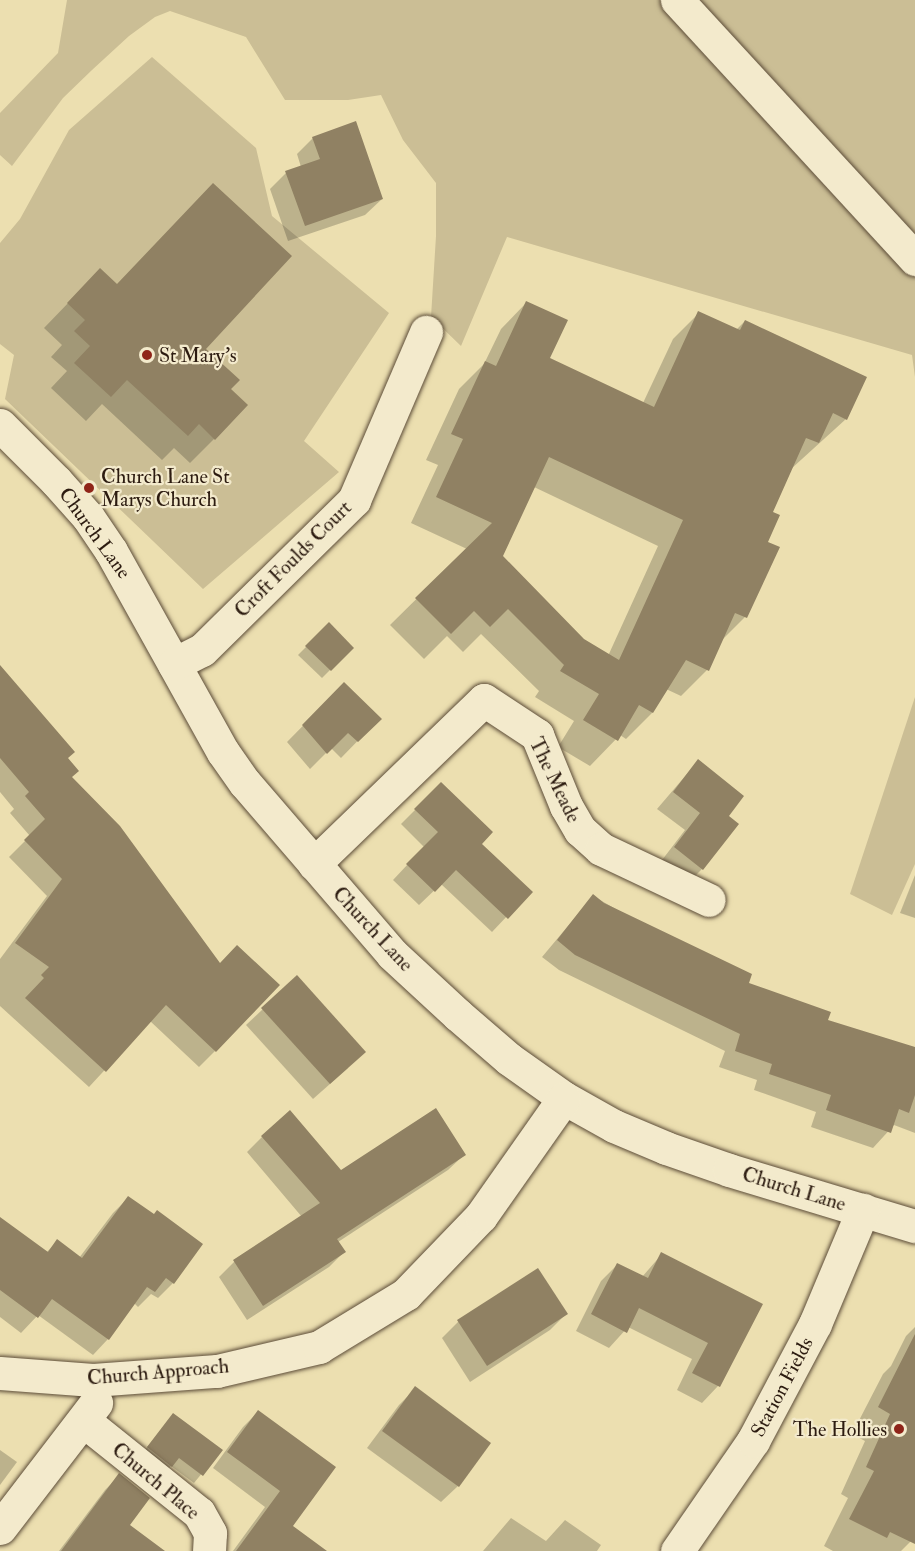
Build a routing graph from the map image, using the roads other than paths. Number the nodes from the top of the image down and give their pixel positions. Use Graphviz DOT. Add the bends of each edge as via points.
graph roads {
  1 [pos="677,0"];
  2 [pos="915,259"];
  3 [pos="426,332"];
  4 [pos="0,424"];
  5 [pos="174,664"];
  6 [pos="314,864"];
  7 [pos="709,900"];
  8 [pos="564,1098"];
  9 [pos="863,1210"];
  10 [pos="915,1226"];
  11 [pos="0,1373"];
  12 [pos="115,1378"];
  13 [pos="84,1420"];
  14 [pos="0,1528"];
  15 [pos="209,1551"];
  16 [pos="677,1551"];
  1 -- 2 [label="street"];
  3 -- 5 [label="street, Croft Foulds Court" via="354,500 202,650"];
  4 -- 5 [label="street, Church Lane" via="88,517 135,589"];
  5 -- 6 [label="street, Church Lane" via="244,783"];
  6 -- 7 [label="street, The Meade" via="484,700 537,735 566,806 580,830 601,849"];
  6 -- 8 [label="street, Church Lane" via="392,954 509,1059"];
  8 -- 9 [label="street, Church Lane" via="614,1126 666,1148"];
  8 -- 12 [label="street, Church Approach" via="481,1216 406,1294 319,1347 217,1371"];
  9 -- 10 [label="street, Church Lane"];
  9 -- 16 [label="street, Station Fields" via="815,1324 753,1441"];
  11 -- 12 [label="street, Church Approach"];
  12 -- 13 [label="street"];
  13 -- 14 [label="street"];
  13 -- 15 [label="street, Church Place" via="199,1513 210,1533"];
}
